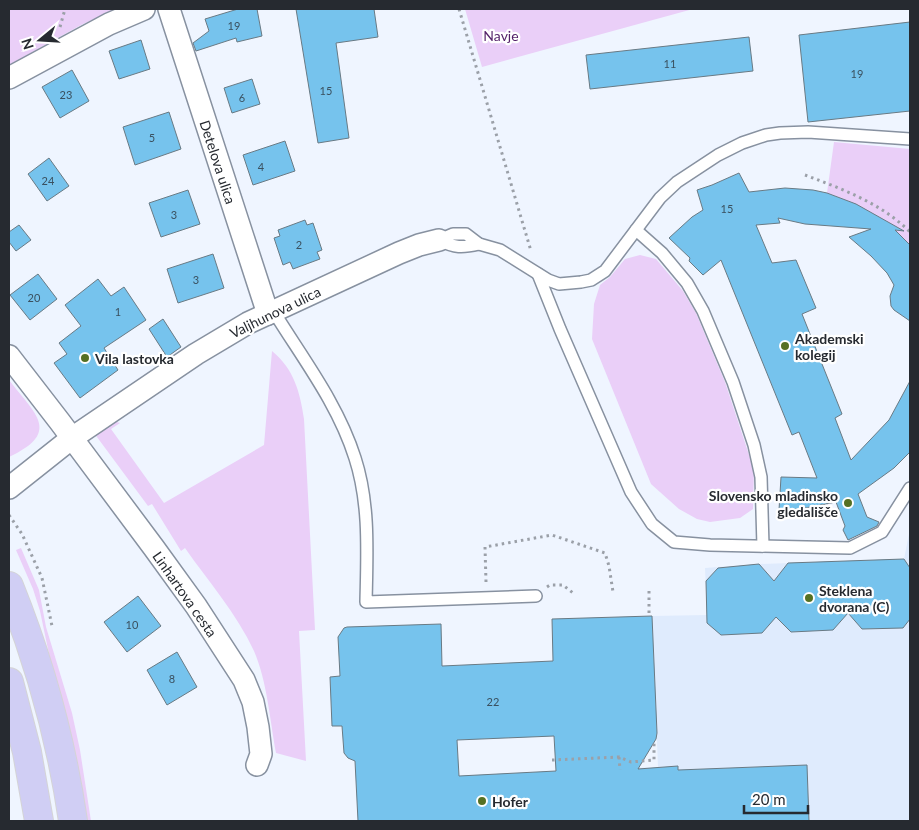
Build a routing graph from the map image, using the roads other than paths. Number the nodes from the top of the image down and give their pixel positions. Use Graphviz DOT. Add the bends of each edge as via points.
graph roads {
  1 [pos="144,9"];
  2 [pos="169,9"];
  3 [pos="9,78"];
  4 [pos="910,139"];
  5 [pos="636,230"];
  6 [pos="439,240"];
  7 [pos="538,274"];
  8 [pos="271,313"];
  9 [pos="9,356"];
  10 [pos="72,438"];
  11 [pos="9,488"];
  12 [pos="910,488"];
  13 [pos="763,546"];
  14 [pos="9,586"];
  15 [pos="536,596"];
  16 [pos="9,682"];
  17 [pos="257,765"];
  18 [pos="39,821"];
  19 [pos="74,821"];
  1 -- 3 [label="street" via="109,24"];
  2 -- 8 [label="street, Detelova ulica"];
  4 -- 5 [label="lane" via="808,132 755,138 718,155 677,182 660,198"];
  5 -- 7 [label="lane" via="605,271 591,280 559,284"];
  5 -- 13 [label="lane" via="662,253 687,283 703,310 733,382 762,477"];
  6 -- 7 [label="lane" via="452,246 479,244 500,250"];
  6 -- 8 [label="street, Valjhunova ulica" via="399,253"];
  7 -- 13 [label="lane" via="632,492 652,524 674,542"];
  8 -- 10 [label="street, Valjhunova ulica" via="248,322 196,354"];
  8 -- 15 [label="lane" via="331,402 356,459 368,542 366,602"];
  9 -- 10 [label="street, Linhartova cesta"];
  10 -- 11 [label="street"];
  10 -- 17 [label="street, Linhartova cesta" via="196,606 244,680 258,727 261,754"];
  12 -- 13 [label="lane" via="882,532 850,548"];
  14 -- 19 [label="main road" via="30,640 56,728"];
  16 -- 18 [label="main road" via="27,752"];
}
